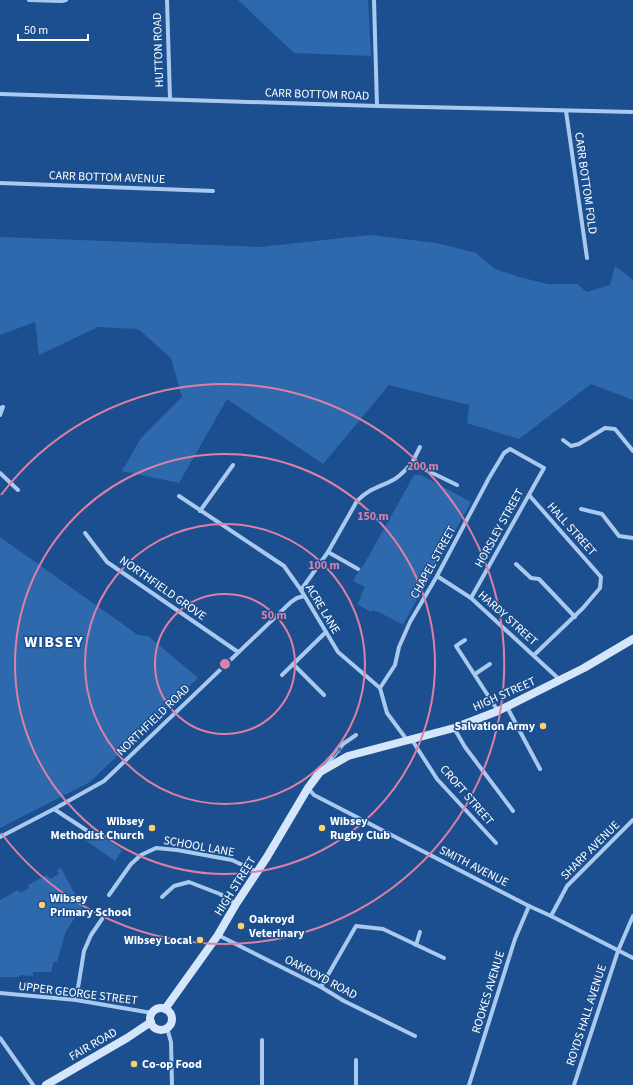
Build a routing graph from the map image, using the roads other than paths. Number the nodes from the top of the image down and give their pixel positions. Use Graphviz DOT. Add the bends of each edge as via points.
graph roads {
  1 [pos="29,0"];
  2 [pos="66,0"];
  3 [pos="167,0"];
  4 [pos="374,0"];
  5 [pos="0,94"];
  6 [pos="170,99"];
  7 [pos="377,106"];
  8 [pos="566,111"];
  9 [pos="633,112"];
  10 [pos="0,183"];
  11 [pos="213,191"];
  12 [pos="587,258"];
  13 [pos="0,408"];
  14 [pos="0,415"];
  15 [pos="563,440"];
  16 [pos="420,447"];
  17 [pos="633,451"];
  18 [pos="412,463"];
  19 [pos="233,465"];
  20 [pos="544,468"];
  21 [pos="0,473"];
  22 [pos="457,485"];
  23 [pos="18,490"];
  24 [pos="529,495"];
  25 [pos="179,496"];
  26 [pos="580,509"];
  27 [pos="200,511"];
  28 [pos="85,533"];
  29 [pos="633,538"];
  30 [pos="328,552"];
  31 [pos="516,564"];
  32 [pos="358,569"];
  33 [pos="437,576"];
  34 [pos="301,590"];
  35 [pos="304,596"];
  36 [pos="471,598"];
  37 [pos="575,617"];
  38 [pos="326,632"];
  39 [pos="633,638"];
  40 [pos="465,640"];
  41 [pos="238,652"];
  42 [pos="534,655"];
  43 [pos="293,664"];
  44 [pos="490,664"];
  45 [pos="474,674"];
  46 [pos="282,675"];
  47 [pos="561,680"];
  48 [pos="380,688"];
  49 [pos="324,695"];
  50 [pos="506,707"];
  51 [pos="498,711"];
  52 [pos="454,728"];
  53 [pos="356,735"];
  54 [pos="410,740"];
  55 [pos="540,769"];
  56 [pos="320,772"];
  57 [pos="308,788"];
  58 [pos="54,809"];
  59 [pos="513,811"];
  60 [pos="633,820"];
  61 [pos="86,830"];
  62 [pos="0,837"];
  63 [pos="496,843"];
  64 [pos="257,872"];
  65 [pos="109,895"];
  66 [pos="162,897"];
  67 [pos="236,904"];
  68 [pos="529,906"];
  69 [pos="551,916"];
  70 [pos="633,916"];
  71 [pos="102,919"];
  72 [pos="420,932"];
  73 [pos="218,935"];
  74 [pos="416,945"];
  75 [pos="618,951"];
  76 [pos="444,958"];
  77 [pos="633,958"];
  78 [pos="321,987"];
  79 [pos="0,993"];
  80 [pos="76,1000"];
  81 [pos="165,1009"];
  82 [pos="152,1013"];
  83 [pos="151,1022"];
  84 [pos="167,1028"];
  85 [pos="415,1036"];
  86 [pos="0,1038"];
  87 [pos="262,1040"];
  88 [pos="356,1060"];
  89 [pos="33,1085"];
  90 [pos="46,1085"];
  91 [pos="172,1085"];
  92 [pos="262,1085"];
  93 [pos="356,1085"];
  94 [pos="469,1085"];
  95 [pos="574,1085"];
  1 -- 2 [label="street"];
  3 -- 6 [label="street, HUTTON ROAD"];
  4 -- 7 [label="street"];
  5 -- 6 [label="street, CARR BOTTOM ROAD"];
  6 -- 7 [label="street, CARR BOTTOM ROAD"];
  7 -- 8 [label="street, CARR BOTTOM ROAD"];
  8 -- 9 [label="street, CARR BOTTOM ROAD"];
  8 -- 12 [label="street, CARR BOTTOM FOLD"];
  10 -- 11 [label="street, CARR BOTTOM AVENUE"];
  13 -- 14 [label="street" via="3,407"];
  15 -- 17 [label="street" via="571,446 580,444 604,428 615,429"];
  16 -- 18 [label="street"];
  18 -- 22 [label="street"];
  18 -- 30 [label="street" via="394,480 364,493 357,500"];
  19 -- 27 [label="street"];
  20 -- 24 [label="street, HORSLEY STREET"];
  20 -- 33 [label="street, CHAPEL STREET" via="510,449 504,453"];
  21 -- 23 [label="street"];
  24 -- 36 [label="street, HORSLEY STREET"];
  24 -- 37 [label="street, HALL STREET" via="601,577 600,588"];
  25 -- 27 [label="street, ACRE LANE"];
  26 -- 29 [label="street" via="602,514 619,536"];
  27 -- 34 [label="street, ACRE LANE" via="284,566"];
  28 -- 41 [label="street, NORTHFIELD GROVE" via="107,562"];
  30 -- 32 [label="street"];
  30 -- 34 [label="street"];
  31 -- 37 [label="street" via="531,578 539,579"];
  33 -- 36 [label="street, HARDY STREET"];
  33 -- 48 [label="street, CHAPEL STREET" via="410,622 399,647 395,665"];
  34 -- 35 [label="street, ACRE LANE"];
  35 -- 38 [label="street, ACRE LANE"];
  35 -- 41 [label="street, NORTHFIELD ROAD" via="291,602"];
  36 -- 42 [label="street, HARDY STREET"];
  37 -- 42 [label="street"];
  38 -- 43 [label="street"];
  38 -- 48 [label="street, ACRE LANE" via="338,652"];
  39 -- 47 [label="main road, HIGH STREET"];
  40 -- 45 [label="street" via="456,646"];
  41 -- 58 [label="street, NORTHFIELD ROAD" via="104,781"];
  42 -- 47 [label="street, HARDY STREET"];
  43 -- 46 [label="street"];
  43 -- 49 [label="street"];
  44 -- 45 [label="street"];
  45 -- 51 [label="street"];
  47 -- 50 [label="main road, HIGH STREET"];
  48 -- 54 [label="street" via="388,713"];
  50 -- 51 [label="main road, HIGH STREET"];
  50 -- 55 [label="street"];
  51 -- 52 [label="main road, HIGH STREET"];
  52 -- 54 [label="main road, HIGH STREET"];
  52 -- 59 [label="street" via="465,747"];
  56 -- 53 [label="street, HIGH STREET, one-way" via="343,744"];
  54 -- 56 [label="main road, HIGH STREET" via="348,756"];
  54 -- 63 [label="street, CROFT STREET" via="437,779"];
  56 -- 57 [label="main road, HIGH STREET"];
  57 -- 64 [label="main road, HIGH STREET"];
  57 -- 68 [label="street, SMITH AVENUE" via="314,795"];
  58 -- 61 [label="street"];
  58 -- 62 [label="street, NORTHFIELD ROAD"];
  60 -- 69 [label="street, SHARP AVENUE" via="567,886"];
  64 -- 65 [label="street, SCHOOL LANE" via="232,860 156,848 131,864"];
  64 -- 67 [label="main road, HIGH STREET"];
  66 -- 67 [label="street" via="174,886 189,882 220,894"];
  67 -- 73 [label="main road, HIGH STREET"];
  68 -- 69 [label="street, SMITH AVENUE"];
  68 -- 94 [label="street, ROOKES AVENUE" via="515,939"];
  69 -- 75 [label="street, SMITH AVENUE"];
  70 -- 75 [label="street"];
  71 -- 80 [label="street" via="84,951"];
  72 -- 74 [label="street"];
  73 -- 78 [label="street, OAKROYD ROAD"];
  73 -- 81 [label="main road, HIGH STREET"];
  74 -- 76 [label="street"];
  74 -- 78 [label="street" via="383,929 356,926"];
  75 -- 77 [label="street, SMITH AVENUE"];
  75 -- 95 [label="street, ROYDS HALL AVENUE"];
  78 -- 85 [label="street, OAKROYD ROAD"];
  79 -- 80 [label="street, UPPER GEORGE STREET"];
  80 -- 82 [label="street, UPPER GEORGE STREET"];
  81 -- 82 [label="main road" via="158,1009"];
  81 -- 84 [label="main road" via="172,1018"];
  82 -- 83 [label="main road"];
  83 -- 84 [label="main road" via="158,1030"];
  83 -- 90 [label="main road, FAIR ROAD"];
  84 -- 91 [label="street" via="171,1042"];
  86 -- 89 [label="street"];
  87 -- 92 [label="street"];
  88 -- 93 [label="street"];
}
